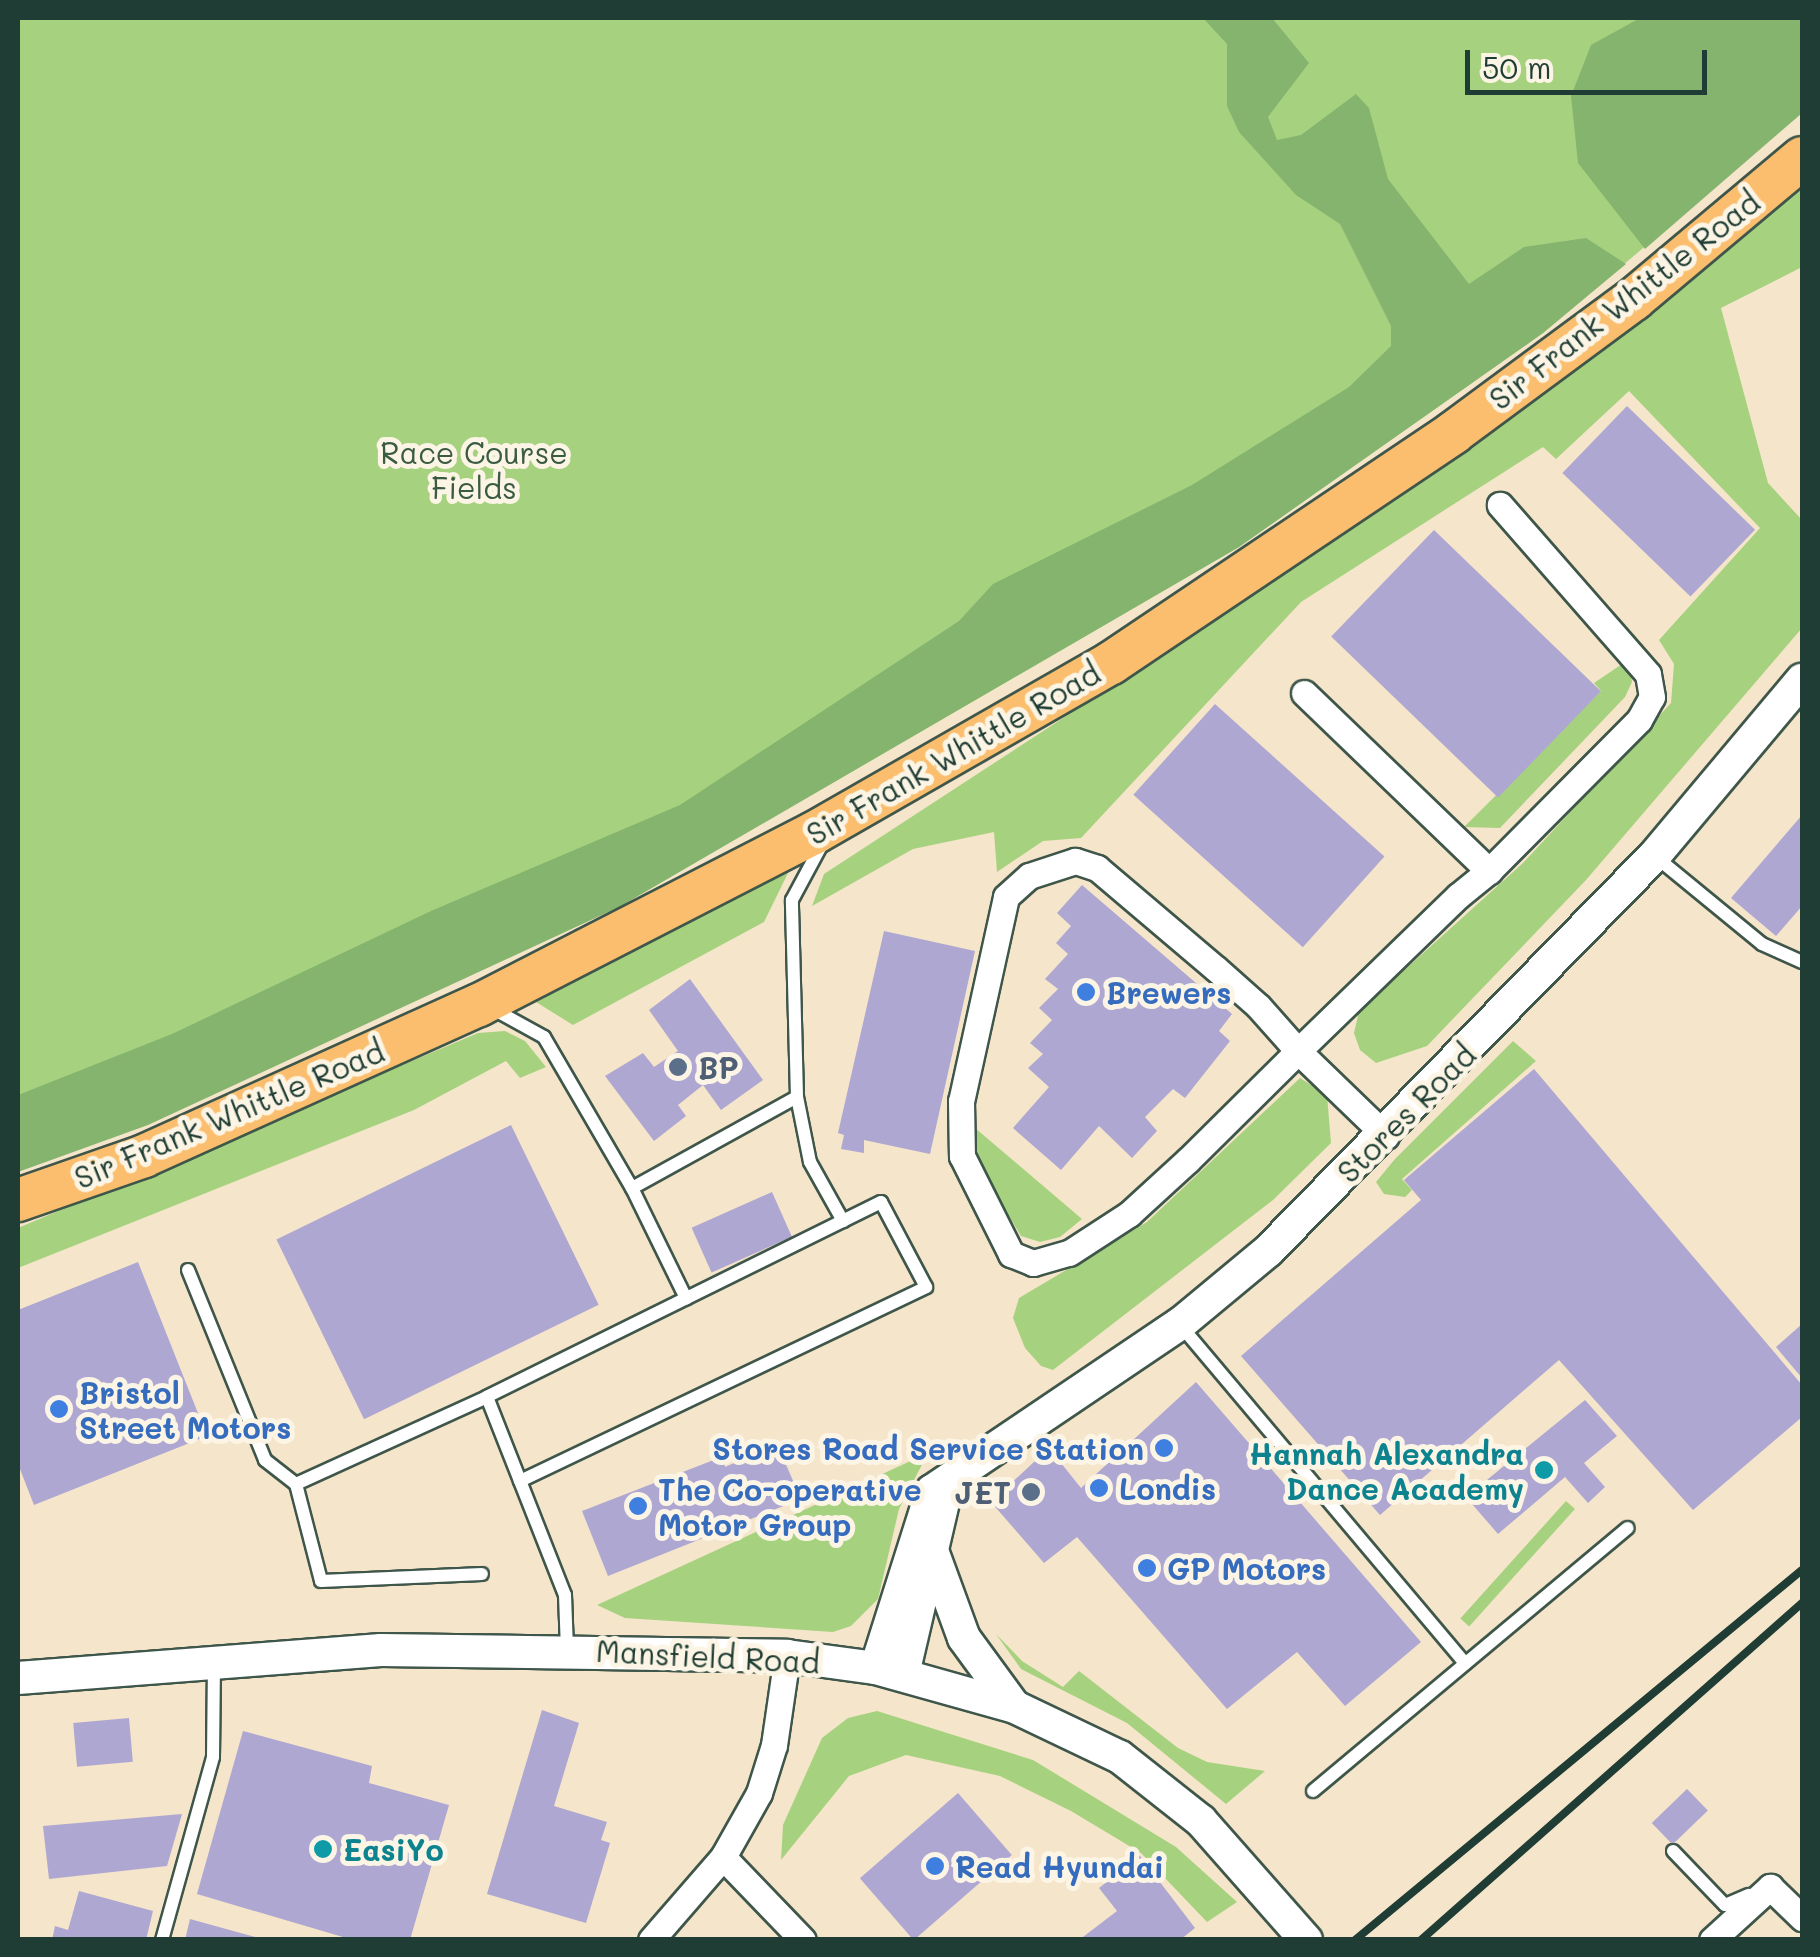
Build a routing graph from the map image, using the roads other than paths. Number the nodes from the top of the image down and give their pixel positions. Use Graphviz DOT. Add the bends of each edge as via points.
graph roads {
  1 [pos="1802,158"];
  2 [pos="1500,505"];
  3 [pos="1802,680"];
  4 [pos="1304,693"];
  5 [pos="840,818"];
  6 [pos="1654,855"];
  7 [pos="1488,871"];
  8 [pos="1802,962"];
  9 [pos="479,1005"];
  10 [pos="1298,1052"];
  11 [pos="796,1097"];
  12 [pos="1386,1136"];
  13 [pos="632,1188"];
  14 [pos="18,1200"];
  15 [pos="843,1220"];
  16 [pos="188,1270"];
  17 [pos="686,1298"];
  18 [pos="1180,1324"];
  19 [pos="487,1397"];
  20 [pos="949,1478"];
  21 [pos="520,1481"];
  22 [pos="296,1484"];
  23 [pos="1627,1528"];
  24 [pos="934,1556"];
  25 [pos="482,1574"];
  26 [pos="567,1650"];
  27 [pos="787,1656"];
  28 [pos="214,1661"];
  29 [pos="1466,1662"];
  30 [pos="890,1671"];
  31 [pos="18,1678"];
  32 [pos="1015,1707"];
  33 [pos="1313,1791"];
  34 [pos="1674,1851"];
  35 [pos="722,1857"];
  36 [pos="1770,1887"];
  37 [pos="1802,1918"];
  38 [pos="162,1940"];
  39 [pos="651,1940"];
  40 [pos="803,1940"];
  41 [pos="1306,1940"];
  42 [pos="1712,1940"];
  1 -- 5 [label="highway, Sir Frank Whittle Road" via="1634,298 1275,557 1112,662"];
  2 -- 7 [label="street" via="1648,674 1652,696 1639,720"];
  3 -- 6 [label="street, Stores Road"];
  4 -- 7 [label="street"];
  5 -- 9 [label="highway, Sir Frank Whittle Road"];
  5 -- 11 [label="lane" via="792,900"];
  6 -- 8 [label="lane" via="1762,944"];
  6 -- 12 [label="street, Stores Road"];
  7 -- 10 [label="street"];
  9 -- 13 [label="lane" via="518,1018 544,1037"];
  9 -- 14 [label="highway, Sir Frank Whittle Road" via="144,1156"];
  10 -- 10 [label="street" via="1258,1006 1097,868 1054,864 1006,897 961,1101 962,1156 1012,1254 1033,1263 1069,1253 1129,1214"];
  10 -- 12 [label="street"];
  11 -- 13 [label="lane"];
  11 -- 15 [label="lane" via="810,1162"];
  12 -- 18 [label="street, Stores Road" via="1268,1251"];
  13 -- 17 [label="lane"];
  15 -- 17 [label="lane"];
  15 -- 21 [label="lane" via="881,1202 926,1287"];
  16 -- 22 [label="lane" via="266,1460"];
  17 -- 19 [label="lane"];
  18 -- 20 [label="street, Stores Road"];
  18 -- 29 [label="lane"];
  19 -- 21 [label="lane"];
  19 -- 22 [label="lane"];
  20 -- 24 [label="street"];
  20 -- 30 [label="street, Stores Road" via="923,1508"];
  21 -- 26 [label="lane" via="565,1595"];
  22 -- 25 [label="lane" via="321,1580"];
  23 -- 29 [label="lane"];
  24 -- 30 [label="street"];
  24 -- 32 [label="street" via="964,1638"];
  26 -- 27 [label="street, Mansfield Road"];
  26 -- 28 [label="street, Mansfield Road" via="381,1650"];
  27 -- 30 [label="street, Mansfield Road"];
  27 -- 35 [label="street" via="774,1745 758,1793"];
  28 -- 31 [label="street, Mansfield Road"];
  28 -- 38 [label="lane" via="213,1757"];
  29 -- 33 [label="lane"];
  30 -- 32 [label="street, Mansfield Road"];
  32 -- 41 [label="street, Mansfield Road" via="1120,1757 1155,1782"];
  34 -- 36 [label="lane" via="1725,1906"];
  35 -- 39 [label="street"];
  35 -- 40 [label="street"];
  36 -- 37 [label="street"];
  36 -- 42 [label="street"];
}
